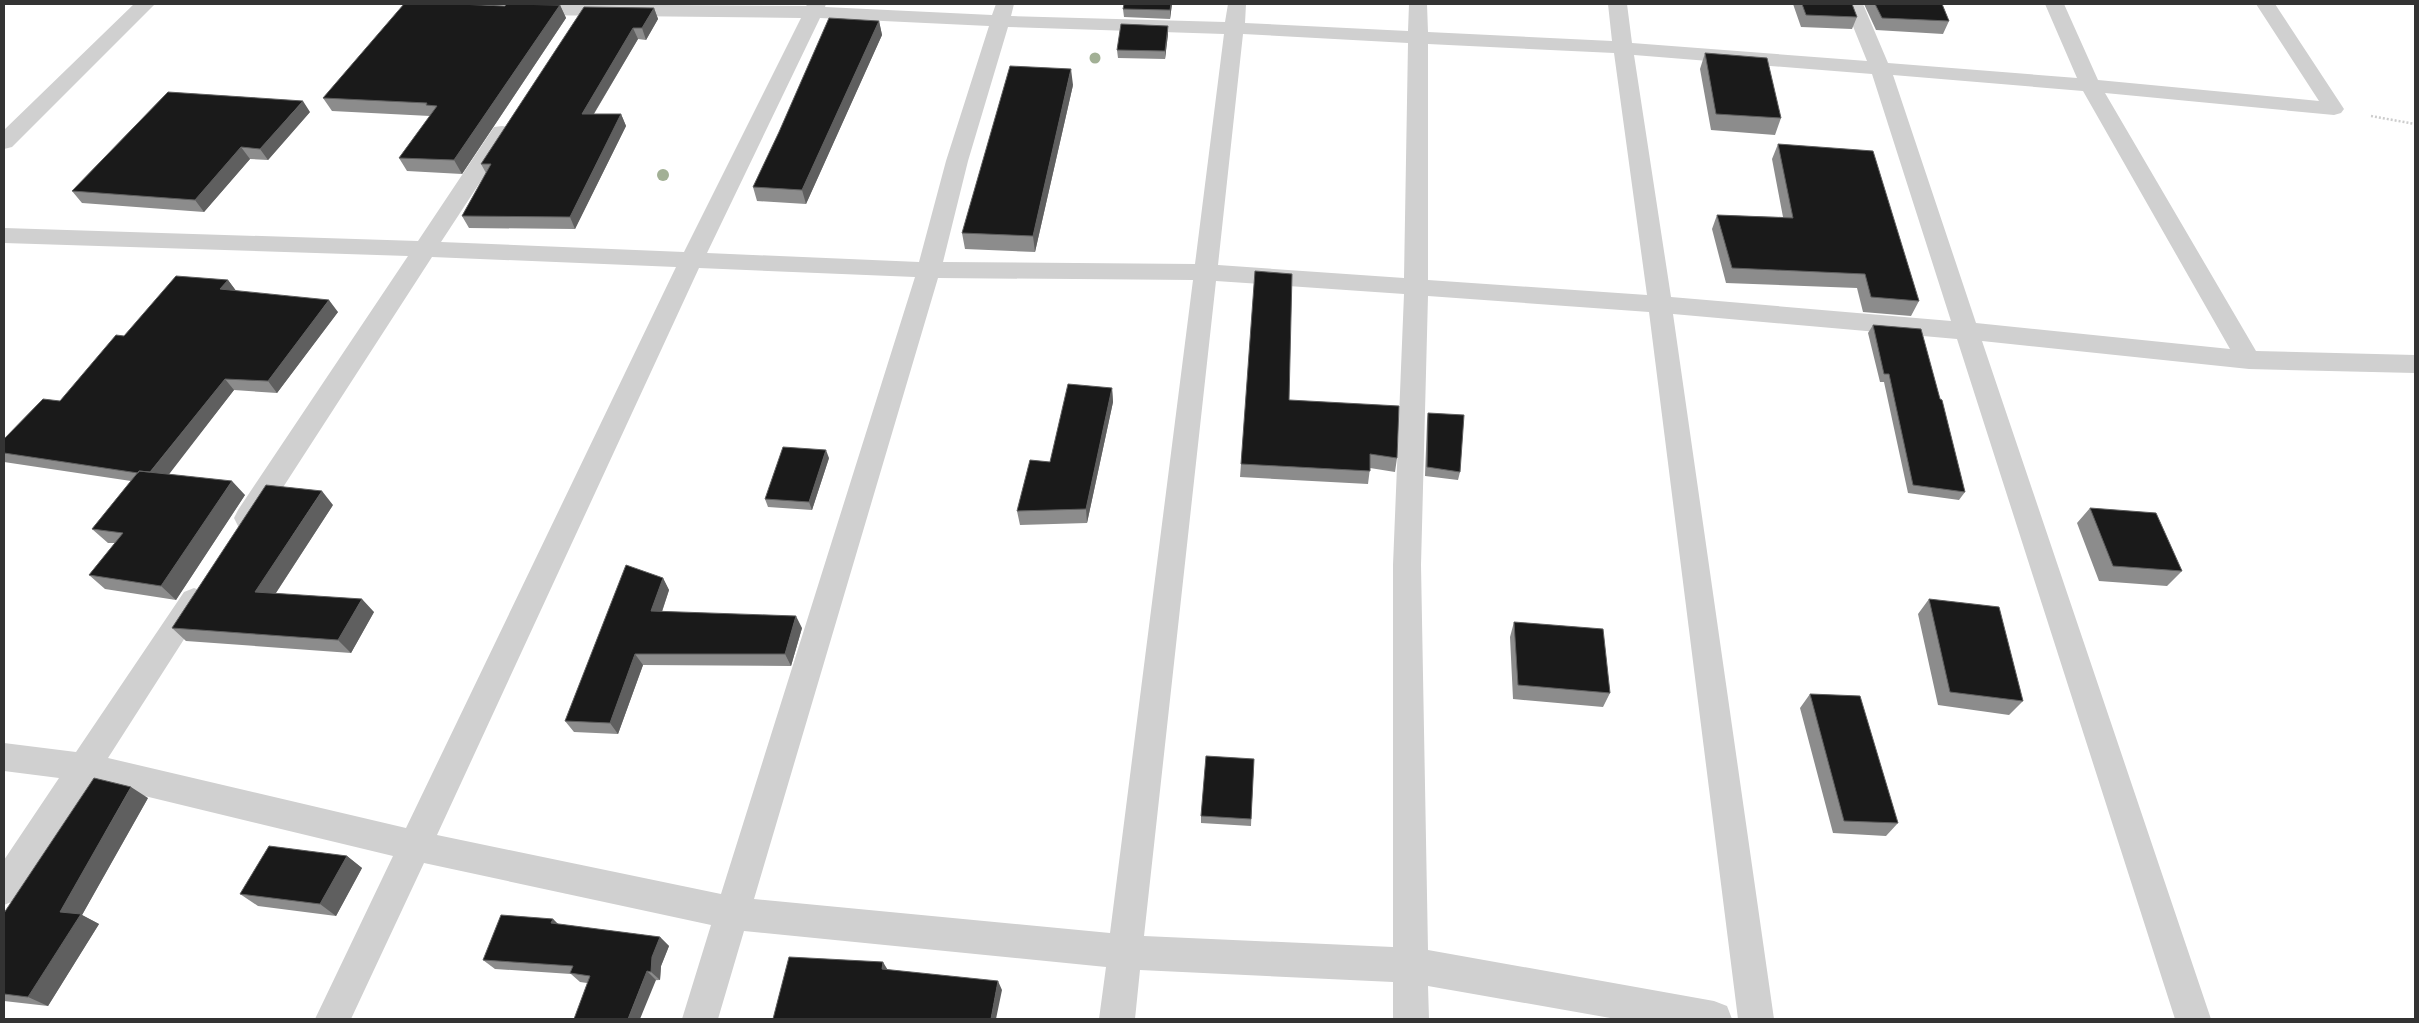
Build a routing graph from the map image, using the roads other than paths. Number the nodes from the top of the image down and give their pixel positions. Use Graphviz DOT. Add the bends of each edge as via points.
graph roads {
  1 [pos="145,4"];
  2 [pos="1418,4"];
  3 [pos="1618,4"];
  4 [pos="1854,4"];
  5 [pos="2055,4"];
  6 [pos="2266,4"];
  7 [pos="505,8"];
  8 [pos="584,8"];
  9 [pos="815,8"];
  10 [pos="1003,13"];
  11 [pos="1235,16"];
  12 [pos="566,36"];
  13 [pos="1418,38"];
  14 [pos="1623,48"];
  15 [pos="1880,68"];
  16 [pos="2090,85"];
  17 [pos="517,110"];
  18 [pos="4,142"];
  19 [pos="4,235"];
  20 [pos="425,248"];
  21 [pos="692,259"];
  22 [pos="929,270"];
  23 [pos="1205,272"];
  24 [pos="1416,287"];
  25 [pos="1659,304"];
  26 [pos="1966,331"];
  27 [pos="2249,360"];
  28 [pos="2415,364"];
  29 [pos="235,537"];
  30 [pos="208,578"];
  31 [pos="4,757"];
  32 [pos="83,767"];
  33 [pos="416,846"];
  34 [pos="4,889"];
  35 [pos="731,913"];
  36 [pos="1126,952"];
  37 [pos="1411,965"];
  38 [pos="333,1019"];
  39 [pos="700,1019"];
  40 [pos="1117,1019"];
  41 [pos="1411,1019"];
  42 [pos="1714,1019"];
  43 [pos="1756,1019"];
  44 [pos="2193,1019"];
  1 -- 18 [label="street"];
  2 -- 13 [label="street"];
  3 -- 14 [label="street"];
  4 -- 15 [label="street"];
  5 -- 16 [label="street"];
  6 -- 16 [label="street" via="2334,109"];
  7 -- 8 [label="street"];
  8 -- 9 [label="street"];
  8 -- 12 [label="street"];
  9 -- 10 [label="street"];
  9 -- 21 [label="street"];
  10 -- 11 [label="street"];
  10 -- 22 [label="street" via="957,162"];
  11 -- 13 [label="street"];
  11 -- 23 [label="street"];
  13 -- 14 [label="street"];
  13 -- 24 [label="street"];
  14 -- 15 [label="street"];
  14 -- 25 [label="street"];
  15 -- 16 [label="street"];
  15 -- 26 [label="street"];
  16 -- 27 [label="street"];
  17 -- 20 [label="street"];
  19 -- 20 [label="street"];
  20 -- 21 [label="street"];
  20 -- 29 [label="street"];
  21 -- 22 [label="street"];
  21 -- 33 [label="street"];
  22 -- 23 [label="street"];
  22 -- 35 [label="street"];
  23 -- 24 [label="street"];
  23 -- 36 [label="street"];
  24 -- 25 [label="street"];
  24 -- 37 [label="street" via="1408,565"];
  25 -- 26 [label="street"];
  25 -- 43 [label="street"];
  26 -- 27 [label="street"];
  26 -- 44 [label="street"];
  27 -- 28 [label="street"];
  30 -- 32 [label="street"];
  31 -- 32 [label="street"];
  32 -- 33 [label="street"];
  32 -- 34 [label="street"];
  33 -- 35 [label="street"];
  33 -- 38 [label="street"];
  35 -- 36 [label="street"];
  35 -- 39 [label="street"];
  36 -- 37 [label="street"];
  36 -- 40 [label="street"];
  37 -- 41 [label="street"];
  37 -- 42 [label="street"];
}
